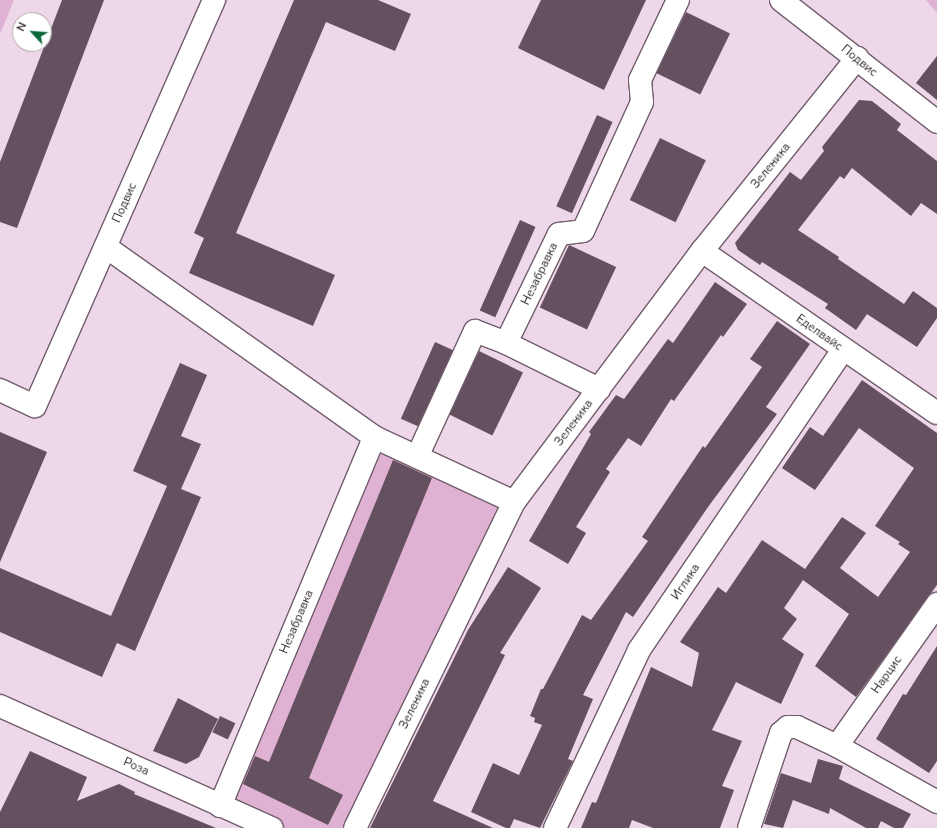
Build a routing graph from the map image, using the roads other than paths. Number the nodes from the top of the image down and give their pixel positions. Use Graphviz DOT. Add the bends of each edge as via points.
graph roads {
  1 [pos="214,0"];
  2 [pos="678,0"];
  3 [pos="781,0"];
  4 [pos="857,58"];
  5 [pos="937,122"];
  6 [pos="106,247"];
  7 [pos="702,251"];
  8 [pos="506,343"];
  9 [pos="843,350"];
  10 [pos="599,389"];
  11 [pos="0,390"];
  12 [pos="937,413"];
  13 [pos="374,437"];
  14 [pos="417,457"];
  15 [pos="514,502"];
  16 [pos="937,604"];
  17 [pos="0,706"];
  18 [pos="837,746"];
  19 [pos="937,802"];
  20 [pos="220,806"];
  21 [pos="272,828"];
  22 [pos="355,828"];
  23 [pos="555,828"];
  24 [pos="749,828"];
  1 -- 6 [label="street, Подвис"];
  2 -- 8 [label="street, Незабравка" via="640,80 642,102 583,231 559,234"];
  3 -- 4 [label="street, Подвис"];
  4 -- 5 [label="street, Подвис"];
  4 -- 7 [label="street, Зеленика"];
  6 -- 11 [label="street, Подвис" via="35,406"];
  6 -- 13 [label="street"];
  7 -- 9 [label="street, Еделвайс"];
  7 -- 10 [label="street, Зеленика"];
  8 -- 10 [label="street"];
  8 -- 14 [label="street" via="475,331"];
  9 -- 12 [label="street, Еделвайс"];
  9 -- 23 [label="street, Иглика" via="639,650"];
  10 -- 15 [label="street, Зеленика"];
  13 -- 14 [label="street"];
  13 -- 20 [label="street, Незабравка"];
  14 -- 15 [label="street"];
  15 -- 22 [label="street, Зеленика"];
  16 -- 18 [label="street, Нарцис"];
  17 -- 20 [label="street, Роза"];
  18 -- 19 [label="street"];
  18 -- 24 [label="street" via="797,727 788,728 781,733"];
  20 -- 21 [label="street, Роза"];
}
